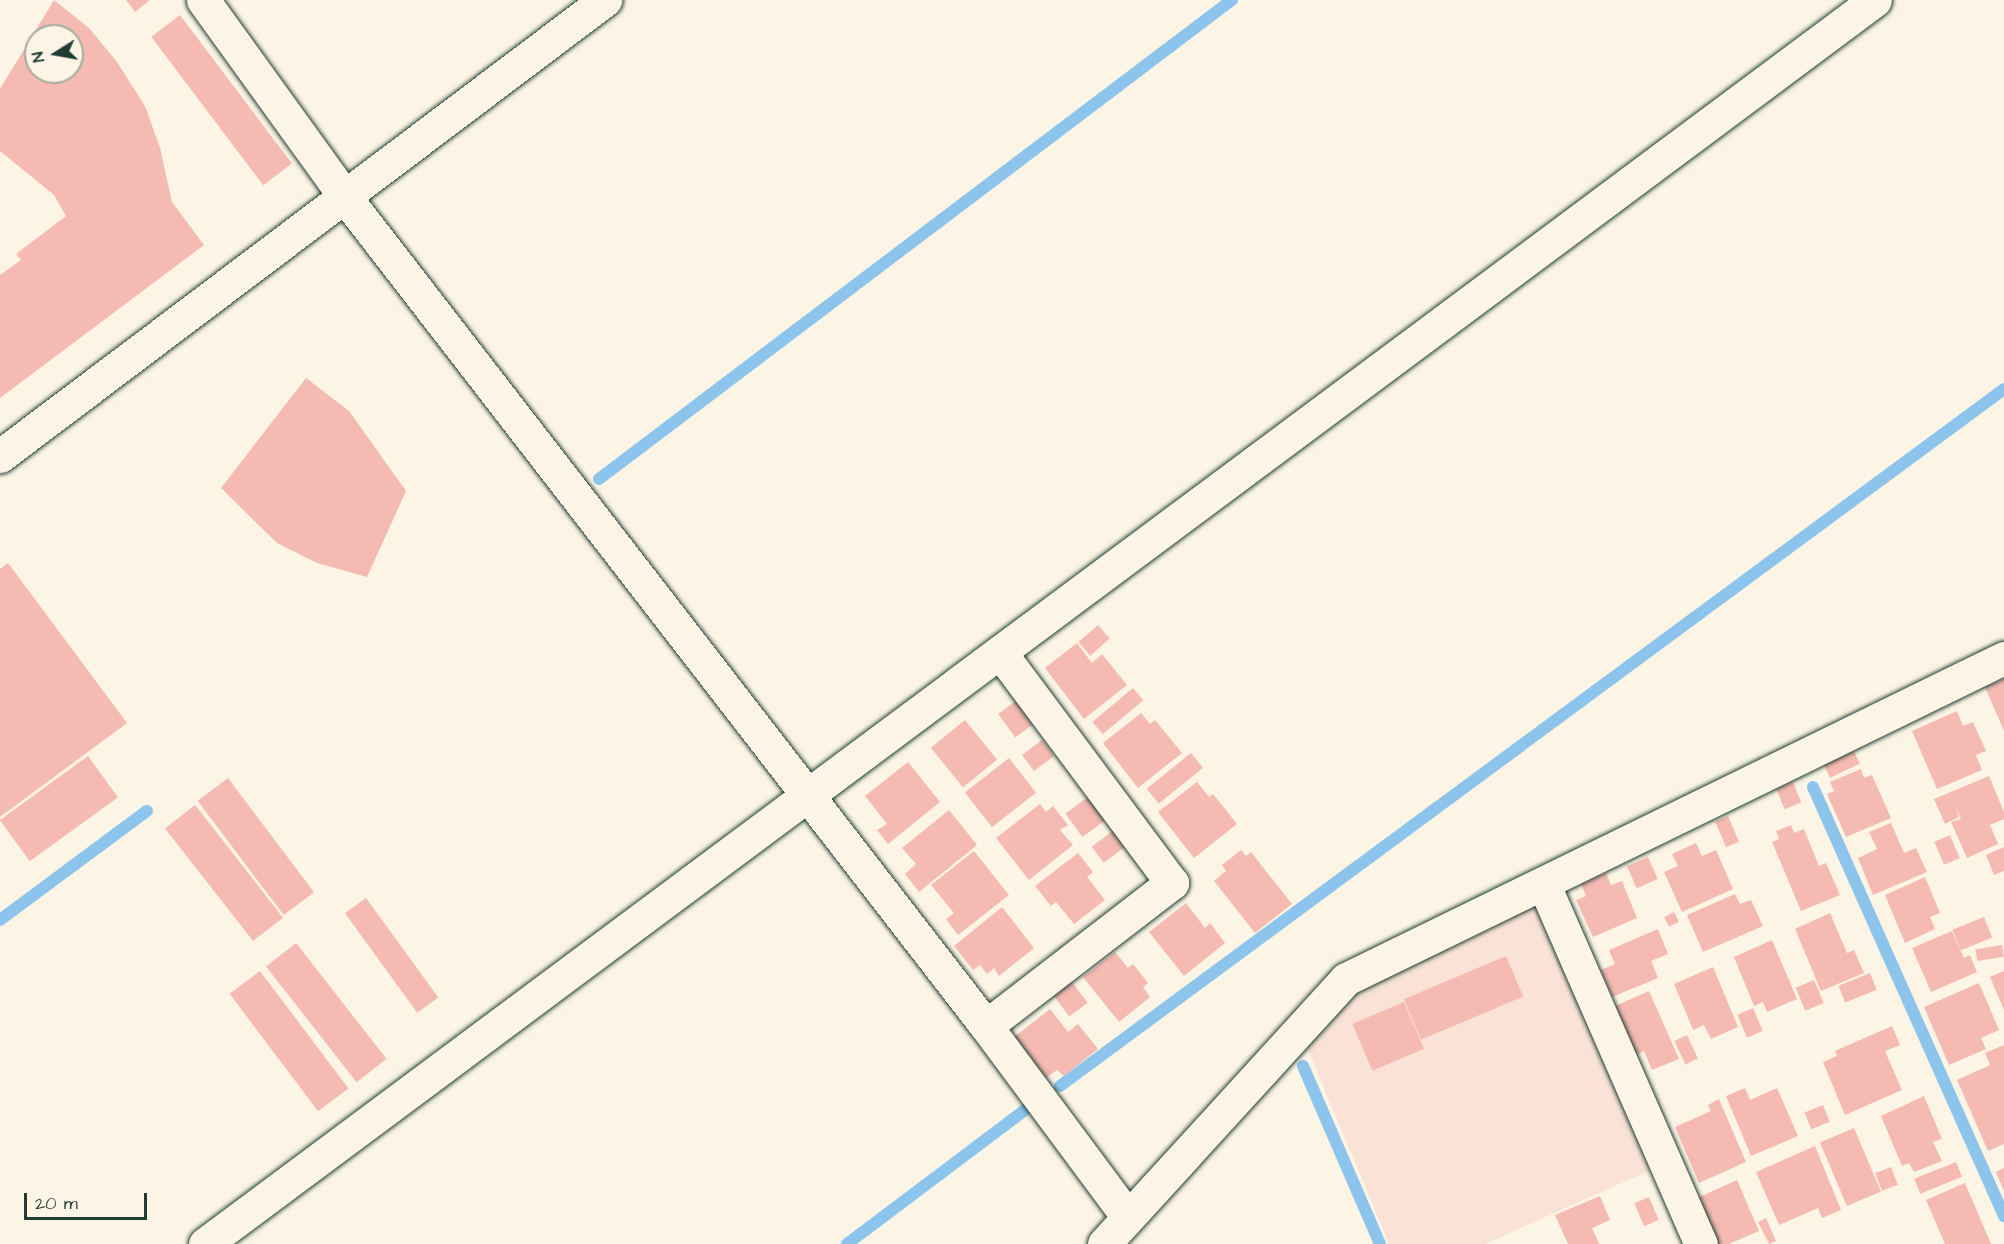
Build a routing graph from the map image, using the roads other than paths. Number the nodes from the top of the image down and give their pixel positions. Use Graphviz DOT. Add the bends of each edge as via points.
graph roads {
  1 [pos="203,0"];
  2 [pos="605,0"];
  3 [pos="1875,0"];
  4 [pos="345,197"];
  5 [pos="0,456"];
  6 [pos="1000,652"];
  7 [pos="2004,658"];
  8 [pos="808,795"];
  9 [pos="1544,885"];
  10 [pos="986,1026"];
  11 [pos="1128,1217"];
  12 [pos="205,1244"];
  13 [pos="1104,1244"];
  14 [pos="1701,1244"];
  1 -- 4 [label="street"];
  2 -- 4 [label="street"];
  3 -- 6 [label="street"];
  4 -- 5 [label="street"];
  4 -- 8 [label="street"];
  6 -- 8 [label="street"];
  6 -- 10 [label="street" via="1172,883"];
  7 -- 9 [label="street"];
  8 -- 10 [label="street"];
  8 -- 12 [label="street"];
  9 -- 11 [label="street" via="1346,979"];
  9 -- 14 [label="street"];
  10 -- 11 [label="street"];
  11 -- 13 [label="street"];
}
